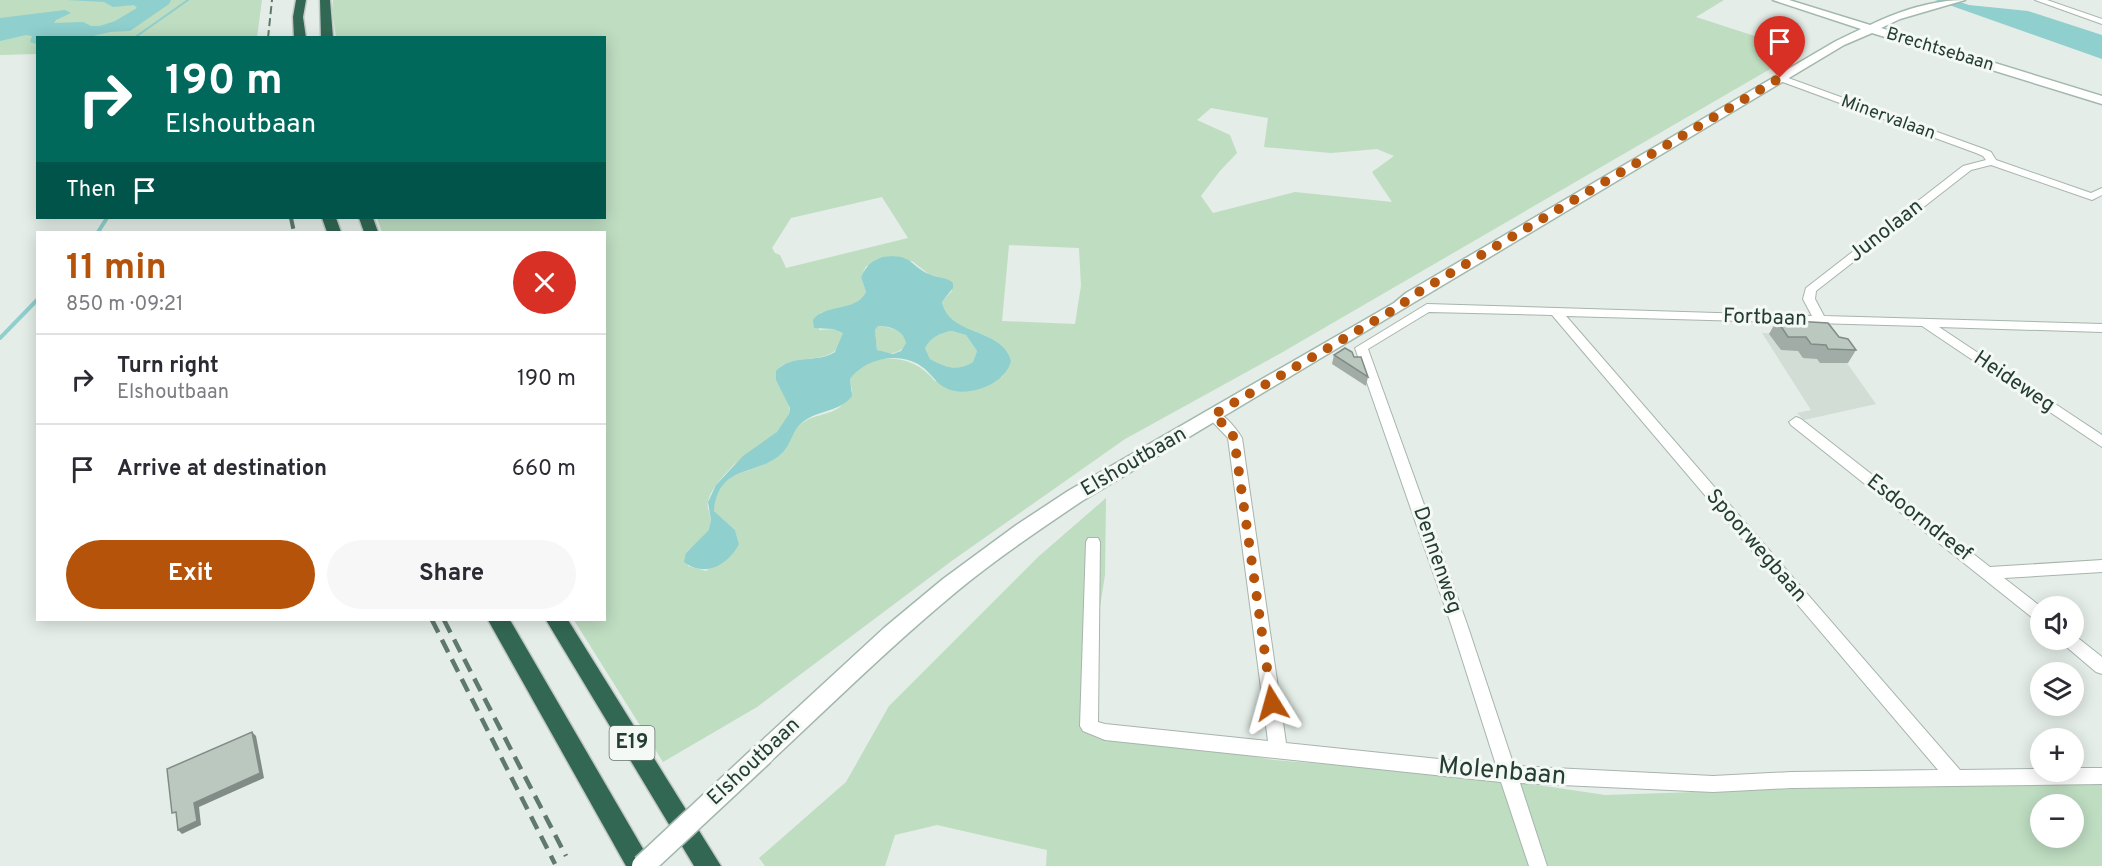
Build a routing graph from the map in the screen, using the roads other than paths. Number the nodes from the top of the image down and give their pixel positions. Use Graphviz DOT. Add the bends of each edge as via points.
graph roads {
  1 [pos="300,0"];
  2 [pos="325,0"];
  3 [pos="1778,0"];
  4 [pos="1960,0"];
  5 [pos="2039,0"];
  6 [pos="2102,22"];
  7 [pos="1869,28"];
  8 [pos="300,36"];
  9 [pos="327,36"];
  10 [pos="1780,78"];
  11 [pos="2102,100"];
  12 [pos="1992,162"];
  13 [pos="2102,190"];
  14 [pos="1556,312"];
  15 [pos="1820,319"];
  16 [pos="1925,323"];
  17 [pos="2102,328"];
  18 [pos="1347,337"];
  19 [pos="1361,348"];
  20 [pos="1213,415"];
  21 [pos="1796,422"];
  22 [pos="2100,439"];
  23 [pos="1093,542"];
  24 [pos="2102,566"];
  25 [pos="1989,573"];
  26 [pos="2030,607"];
  27 [pos="500,621"];
  28 [pos="558,621"];
  29 [pos="2082,650"];
  30 [pos="2102,667"];
  31 [pos="1278,749"];
  32 [pos="1506,774"];
  33 [pos="2102,776"];
  34 [pos="1957,779"];
  35 [pos="641,866"];
  36 [pos="708,866"];
  37 [pos="1538,866"];
  1 -- 8 [label="highway"];
  2 -- 9 [label="highway"];
  3 -- 7 [label="main road, Brechtsebaan"];
  4 -- 7 [label="main road, Elshoutbaan"];
  5 -- 6 [label="street"];
  7 -- 10 [label="main road, Elshoutbaan"];
  7 -- 11 [label="main road, Brechtsebaan"];
  10 -- 12 [label="street, Minervalaan" via="1980,151"];
  10 -- 18 [label="main road, Elshoutbaan"];
  12 -- 13 [label="street, Minervalaan" via="2092,197"];
  12 -- 15 [label="street, Junolaan" via="1967,168 1810,290 1809,299"];
  14 -- 15 [label="street, Fortbaan"];
  14 -- 19 [label="street, Fortbaan" via="1427,308"];
  14 -- 34 [label="street, Spoorwegbaan"];
  15 -- 16 [label="street, Fortbaan"];
  16 -- 17 [label="street, Fortbaan"];
  16 -- 22 [label="street, Heideweg"];
  18 -- 19 [label="street"];
  18 -- 20 [label="main road, Elshoutbaan"];
  19 -- 32 [label="street, Dennenweg" via="1456,613"];
  20 -- 31 [label="street" via="1234,438"];
  20 -- 35 [label="main road, Elshoutbaan, bridge" via="1075,496 983,560 892,634"];
  21 -- 25 [label="street, Esdoorndreef"];
  23 -- 31 [label="street, Molenbaan" via="1089,726 1105,732"];
  24 -- 25 [label="street"];
  25 -- 26 [label="street, Esdoorndreef"];
  27 -- 35 [label="highway, E19"];
  28 -- 36 [label="highway, E19"];
  29 -- 30 [label="street"];
  31 -- 32 [label="street, Molenbaan"];
  32 -- 34 [label="street, Molenbaan" via="1713,784"];
  32 -- 37 [label="street, Dennenweg"];
  33 -- 34 [label="street, Molenbaan"];
}
